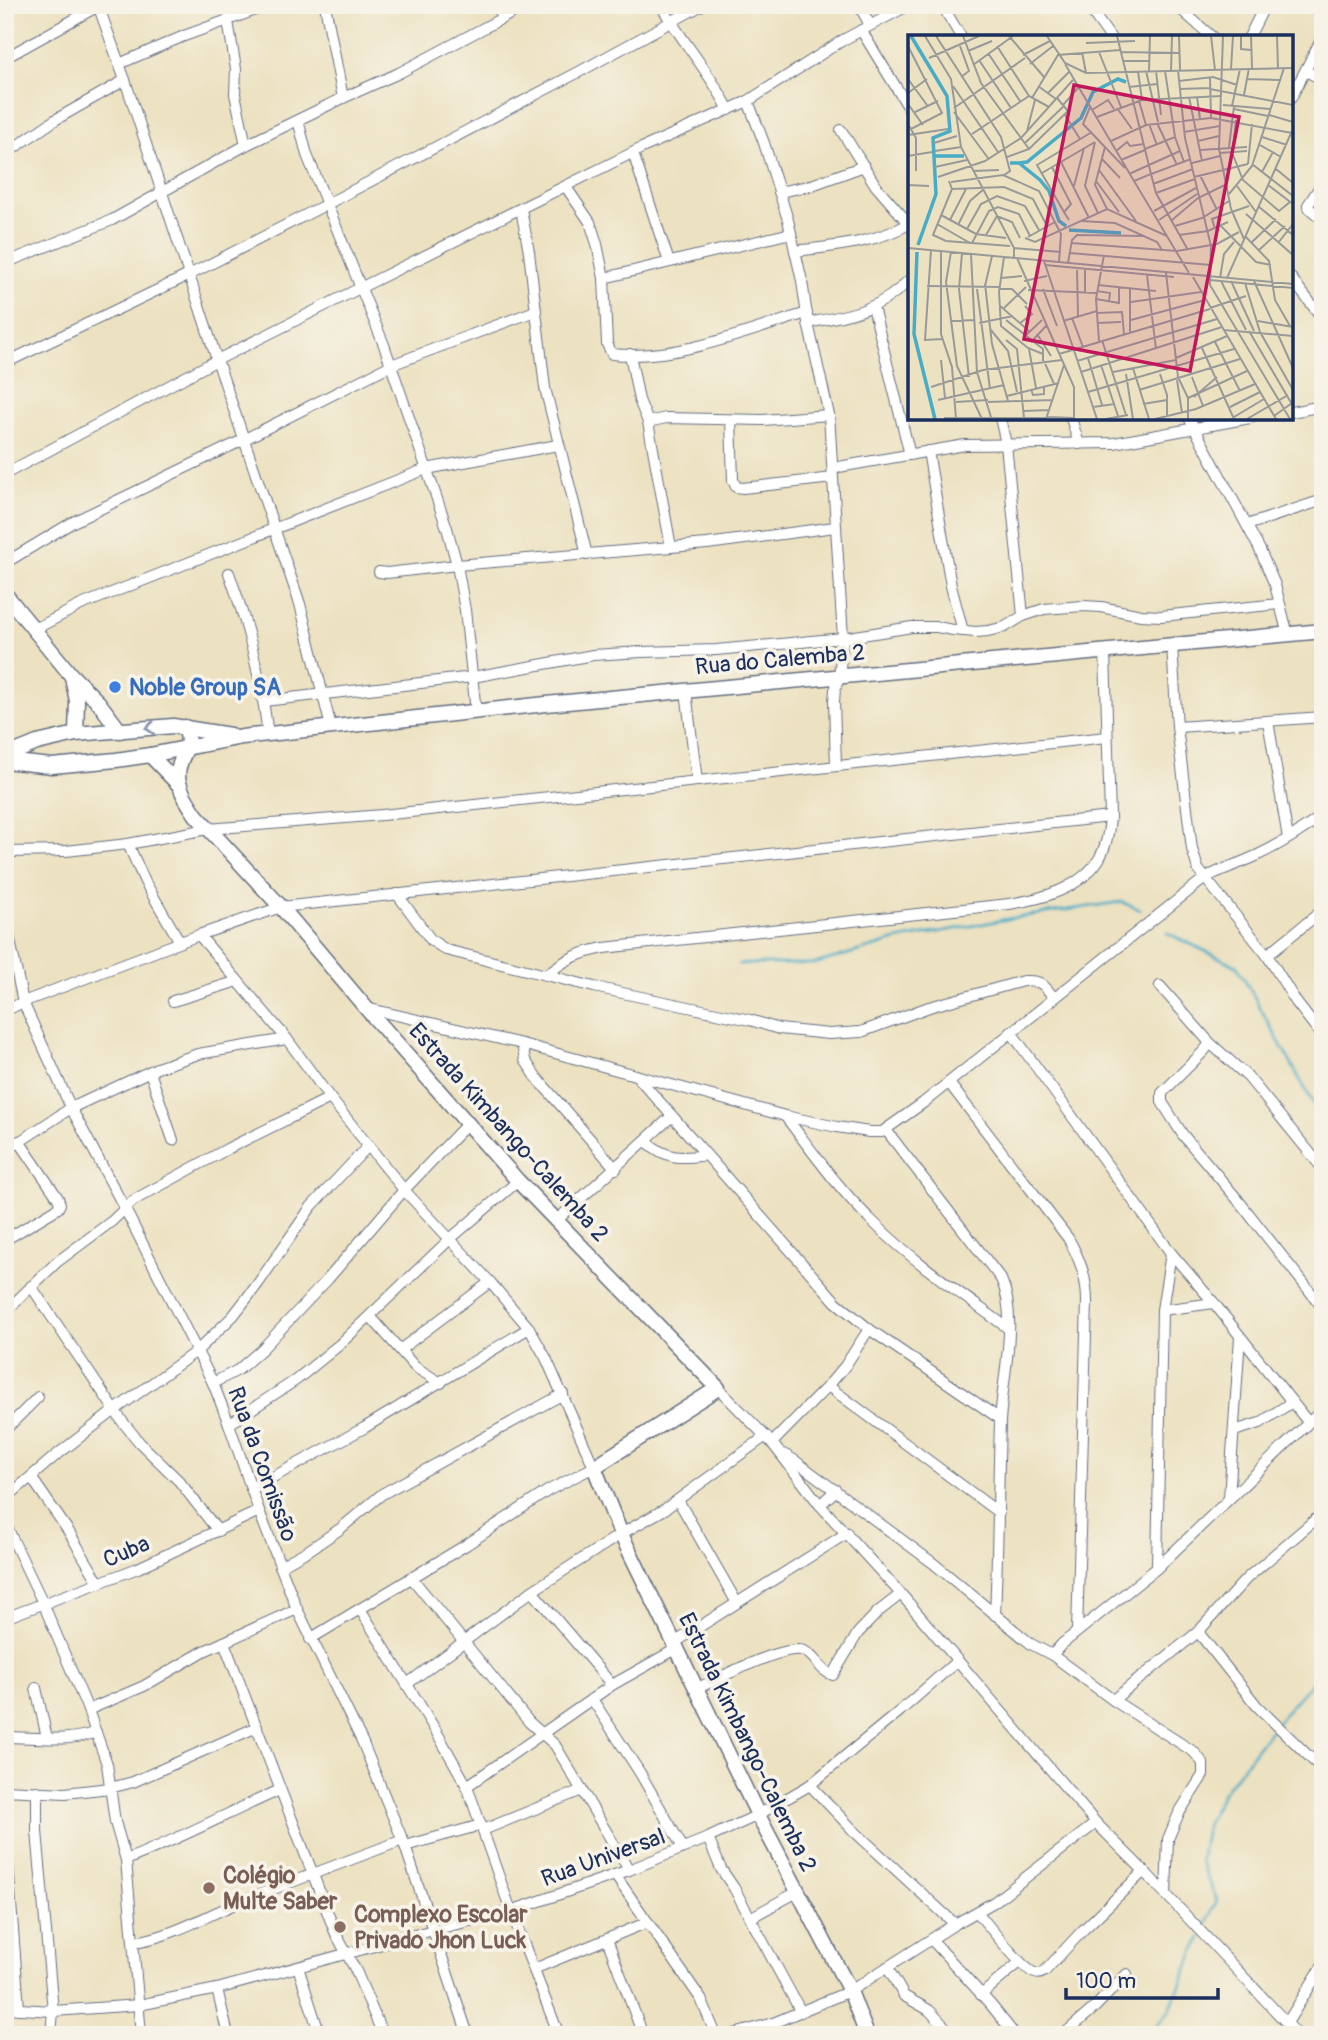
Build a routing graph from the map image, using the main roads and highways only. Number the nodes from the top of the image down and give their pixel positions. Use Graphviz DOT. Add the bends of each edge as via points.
graph roads {
  1 [pos="5,594"];
  2 [pos="1323,631"];
  3 [pos="71,675"];
  4 [pos="185,727"];
  5 [pos="120,731"];
  6 [pos="76,734"];
  7 [pos="242,737"];
  8 [pos="47,740"];
  9 [pos="188,747"];
  10 [pos="150,755"];
  11 [pos="5,756"];
  12 [pos="5,761"];
  13 [pos="52,766"];
  14 [pos="181,787"];
  15 [pos="867,2035"];
  1 -- 3 [label="main road"];
  2 -- 7 [label="main road, Rua do Calemba 2"];
  3 -- 5 [label="main road"];
  3 -- 6 [label="main road" via="78,701"];
  4 -- 5 [label="main road, Rua do Calemba 2, one-way"];
  4 -- 7 [label="main road, Rua do Calemba 2"];
  4 -- 9 [label="main road"];
  5 -- 6 [label="main road, Rua do Calemba 2"];
  6 -- 8 [label="main road, Rua do Calemba 2"];
  7 -- 9 [label="main road, Rua do Calemba 2"];
  8 -- 11 [label="main road, Rua do Calemba 2"];
  8 -- 13 [label="main road"];
  9 -- 10 [label="main road, Rua do Calemba 2"];
  9 -- 14 [label="main road" via="178,773"];
  10 -- 13 [label="main road, Rua do Calemba 2"];
  10 -- 14 [label="main road, Estrada Kimbango-Calemba 2"];
  12 -- 13 [label="main road, Rua do Calemba 2"];
  14 -- 15 [label="main road, Estrada Kimbango-Calemba 2" via="196,816 281,906 467,1124 718,1388 594,1466 621,1534 850,1991"];
}
